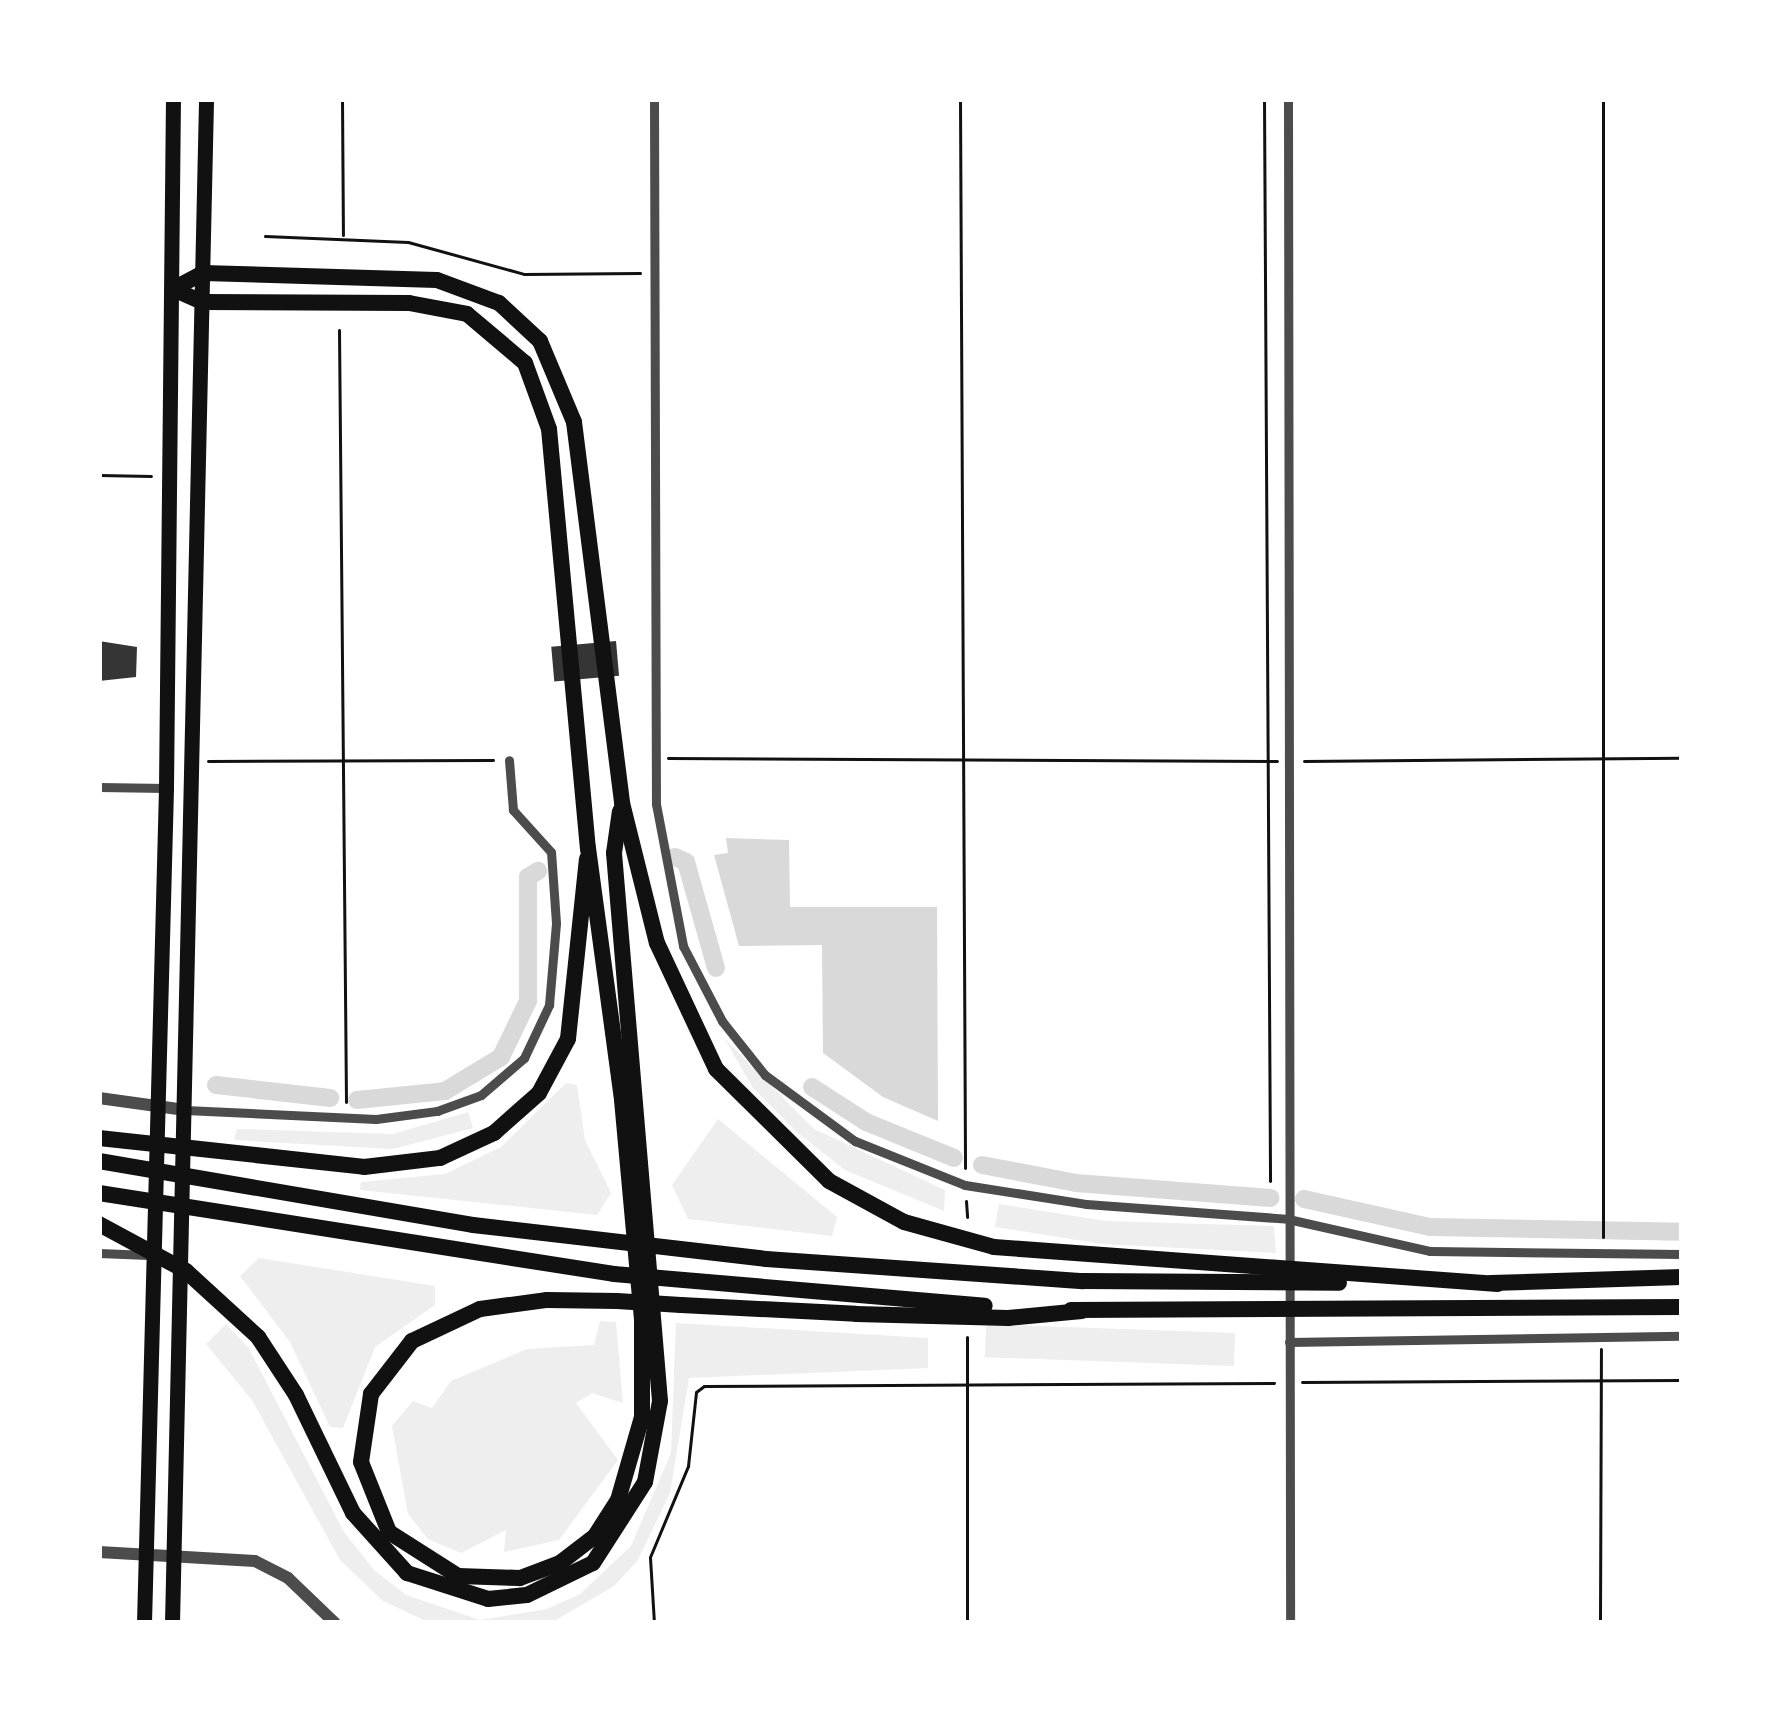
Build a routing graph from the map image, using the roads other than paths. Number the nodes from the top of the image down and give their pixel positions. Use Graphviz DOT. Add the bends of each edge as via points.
graph roads {
  1 [pos="173,99"];
  2 [pos="206,99"];
  3 [pos="654,99"];
  4 [pos="1288,99"];
  5 [pos="203,273"];
  6 [pos="173,289"];
  7 [pos="202,302"];
  8 [pos="509,760"];
  9 [pos="99,787"];
  10 [pos="166,788"];
  11 [pos="622,803"];
  12 [pos="588,848"];
  13 [pos="99,1098"];
  14 [pos="155,1106"];
  15 [pos="185,1110"];
  16 [pos="99,1138"];
  17 [pos="99,1161"];
  18 [pos="99,1193"];
  19 [pos="1288,1219"];
  20 [pos="99,1224"];
  21 [pos="99,1253"];
  22 [pos="1682,1254"];
  23 [pos="149,1255"];
  24 [pos="1252,1274"];
  25 [pos="1682,1277"];
  26 [pos="1682,1307"];
  27 [pos="1082,1310"];
  28 [pos="1682,1336"];
  29 [pos="1289,1342"];
  30 [pos="146,1551"];
  31 [pos="99,1552"];
  32 [pos="174,1552"];
  33 [pos="144,1623"];
  34 [pos="172,1623"];
  35 [pos="335,1623"];
  36 [pos="1290,1623"];
  1 -- 6 [label="highway"];
  2 -- 5 [label="highway"];
  3 -- 19 [label="street" via="654,758 672,906 722,1021 765,1075 828,1124 965,1185 1086,1204"];
  4 -- 19 [label="street"];
  5 -- 6 [label="highway"];
  5 -- 7 [label="highway"];
  5 -- 11 [label="highway" via="437,280 499,303 540,341 574,422"];
  6 -- 7 [label="highway"];
  6 -- 10 [label="highway"];
  7 -- 12 [label="highway" via="441,308 492,328 525,363 549,429"];
  7 -- 15 [label="highway"];
  8 -- 15 [label="street" via="513,810 551,852 556,967 538,1036 505,1078 463,1104 346,1118"];
  9 -- 10 [label="street"];
  10 -- 14 [label="highway"];
  11 -- 20 [label="highway" via="614,853 661,1401 657,1452 610,1545 567,1581 527,1595 449,1592 407,1573 353,1513 279,1365 217,1296 159,1253"];
  11 -- 24 [label="highway" via="657,943 692,1030 741,1102 829,1181 904,1222 994,1247"];
  12 -- 16 [label="highway" via="568,1039 539,1094 512,1121 457,1152 415,1163 333,1166"];
  12 -- 27 [label="highway" via="601,898 642,1321 643,1417 633,1464 595,1536 560,1563 520,1578 458,1576 402,1545 375,1510 361,1462 365,1413 396,1356 432,1328 480,1309 617,1301 680,1305 1008,1318"];
  13 -- 14 [label="street"];
  14 -- 15 [label="street"];
  14 -- 23 [label="highway"];
  15 -- 32 [label="highway"];
  17 -- 24 [label="highway" via="674,1250 1064,1280"];
  18 -- 27 [label="highway" via="677,1282"];
  19 -- 22 [label="street" via="1430,1251"];
  19 -- 29 [label="street"];
  21 -- 23 [label="street"];
  23 -- 30 [label="highway"];
  24 -- 25 [label="highway" via="1498,1283"];
  26 -- 27 [label="highway"];
  28 -- 29 [label="street"];
  29 -- 36 [label="street"];
  30 -- 31 [label="street"];
  30 -- 32 [label="street"];
  30 -- 33 [label="highway"];
  32 -- 34 [label="highway"];
  32 -- 35 [label="street" via="255,1561 289,1578"];
}
